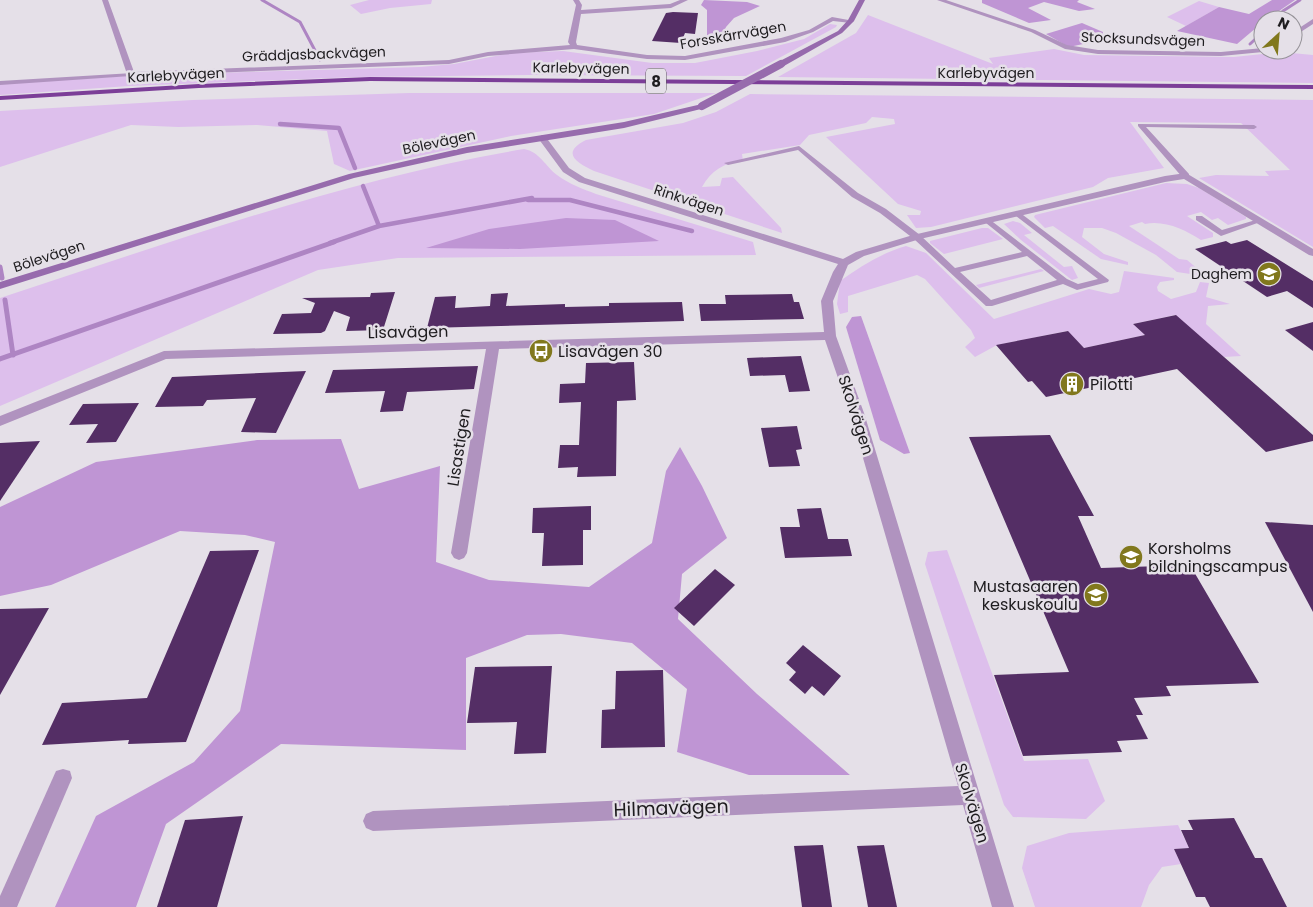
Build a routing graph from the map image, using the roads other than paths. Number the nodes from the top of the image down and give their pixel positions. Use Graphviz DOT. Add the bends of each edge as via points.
graph roads {
  1 [pos="105,0"];
  2 [pos="576,0"];
  3 [pos="685,0"];
  4 [pos="862,0"];
  5 [pos="940,0"];
  6 [pos="577,12"];
  7 [pos="851,21"];
  8 [pos="574,47"];
  9 [pos="1253,51"];
  10 [pos="131,74"];
  11 [pos="0,83"];
  12 [pos="1313,87"];
  13 [pos="750,91"];
  14 [pos="1186,95"];
  15 [pos="1313,96"];
  16 [pos="0,98"];
  17 [pos="0,106"];
  18 [pos="1254,127"];
  19 [pos="542,138"];
  20 [pos="728,163"];
  21 [pos="1186,176"];
  22 [pos="1018,214"];
  23 [pos="1199,218"];
  24 [pos="990,221"];
  25 [pos="1259,221"];
  26 [pos="917,237"];
  27 [pos="1313,252"];
  28 [pos="1029,253"];
  29 [pos="844,263"];
  30 [pos="953,271"];
  31 [pos="1064,281"];
  32 [pos="0,286"];
  33 [pos="830,336"];
  34 [pos="493,346"];
  35 [pos="0,421"];
  36 [pos="459,553"];
  37 [pos="63,778"];
  38 [pos="969,795"];
  39 [pos="373,821"];
  40 [pos="6,907"];
  41 [pos="1003,907"];
  1 -- 10 [label="street"];
  2 -- 6 [label="street" via="579,5"];
  3 -- 6 [label="street" via="671,6"];
  4 -- 7 [label="main road, Bölevägen"];
  5 -- 9 [label="street, Stocksundsvägen" via="1080,50 1221,54"];
  6 -- 8 [label="street"];
  7 -- 8 [label="street, Forsskärrvägen" via="832,19 782,40 685,58 647,57"];
  7 -- 19 [label="main road, Bölevägen, bridge" via="840,32 702,106 624,125"];
  8 -- 10 [label="street, Gräddjasbackvägen" via="488,54 449,62"];
  10 -- 11 [label="lane"];
  12 -- 16 [label="highway, Karlebyvägen / 8" via="370,79"];
  13 -- 17 [label="highway, Karlebyvägen / 8" via="366,87"];
  14 -- 15 [label="highway"];
  18 -- 21 [label="lane" via="1140,125"];
  19 -- 29 [label="street, Rinkvägen" via="566,170 582,180"];
  19 -- 32 [label="main road, Bölevägen" via="467,150 352,176"];
  20 -- 26 [label="lane" via="800,148 856,195"];
  21 -- 22 [label="street" via="1165,178"];
  21 -- 25 [label="street"];
  22 -- 24 [label="street"];
  22 -- 31 [label="lane" via="1105,280 1077,287"];
  23 -- 25 [label="lane" via="1221,233"];
  24 -- 26 [label="street"];
  24 -- 28 [label="lane"];
  25 -- 27 [label="street"];
  26 -- 29 [label="street" via="860,254"];
  26 -- 30 [label="lane"];
  28 -- 30 [label="lane"];
  28 -- 31 [label="lane"];
  29 -- 33 [label="street, Skolvägen" via="827,301"];
  30 -- 31 [label="lane" via="989,304"];
  33 -- 34 [label="street, Lisavägen"];
  33 -- 38 [label="street, Skolvägen" via="857,413"];
  34 -- 35 [label="street, Lisavägen" via="164,356"];
  34 -- 36 [label="street, Lisastigen"];
  37 -- 40 [label="street"];
  38 -- 39 [label="street, Hilmavägen"];
  38 -- 41 [label="street, Skolvägen"];
}
